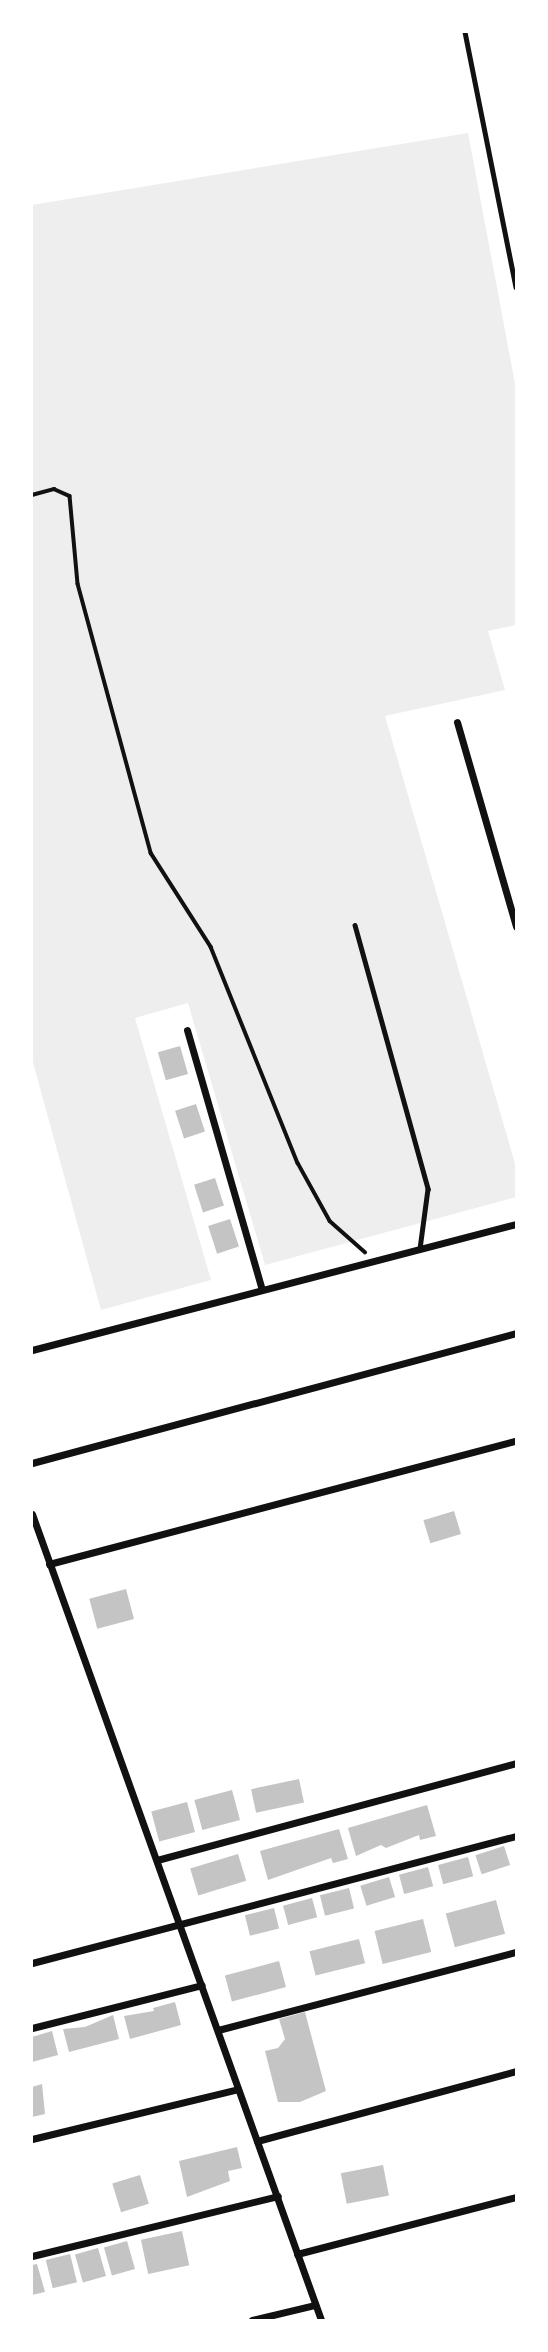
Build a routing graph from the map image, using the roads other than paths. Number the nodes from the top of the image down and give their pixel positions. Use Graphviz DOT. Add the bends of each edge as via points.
graph roads {
  1 [pos="466,32"];
  2 [pos="516,286"];
  3 [pos="457,722"];
  4 [pos="355,925"];
  5 [pos="516,927"];
  6 [pos="187,1030"];
  7 [pos="516,1224"];
  8 [pos="420,1250"];
  9 [pos="262,1289"];
  10 [pos="516,1333"];
  11 [pos="32,1350"];
  12 [pos="516,1441"];
  13 [pos="32,1463"];
  14 [pos="32,1517"];
  15 [pos="49,1564"];
  16 [pos="516,1763"];
  17 [pos="516,1836"];
  18 [pos="157,1860"];
  19 [pos="180,1924"];
  20 [pos="516,1952"];
  21 [pos="32,1963"];
  22 [pos="202,1985"];
  23 [pos="32,2028"];
  24 [pos="218,2030"];
  25 [pos="516,2071"];
  26 [pos="238,2089"];
  27 [pos="32,2139"];
  28 [pos="257,2141"];
  29 [pos="278,2196"];
  30 [pos="516,2196"];
  31 [pos="297,2254"];
  32 [pos="32,2256"];
  33 [pos="315,2305"];
  34 [pos="252,2320"];
  35 [pos="321,2320"];
  1 -- 2 [label="lane"];
  3 -- 5 [label="street"];
  4 -- 8 [label="lane" via="428,1189"];
  6 -- 9 [label="street"];
  7 -- 8 [label="street"];
  8 -- 9 [label="street"];
  9 -- 11 [label="street"];
  10 -- 13 [label="street"];
  12 -- 15 [label="street"];
  14 -- 15 [label="street"];
  15 -- 18 [label="street"];
  16 -- 18 [label="street"];
  17 -- 19 [label="street"];
  18 -- 19 [label="street"];
  19 -- 21 [label="street"];
  19 -- 22 [label="street"];
  20 -- 24 [label="street"];
  22 -- 23 [label="street"];
  22 -- 24 [label="street"];
  24 -- 26 [label="street"];
  25 -- 28 [label="street"];
  26 -- 27 [label="street"];
  26 -- 28 [label="street"];
  28 -- 29 [label="street"];
  29 -- 31 [label="street"];
  29 -- 32 [label="street"];
  30 -- 31 [label="street"];
  31 -- 33 [label="street"];
  33 -- 34 [label="street"];
  33 -- 35 [label="street"];
}
